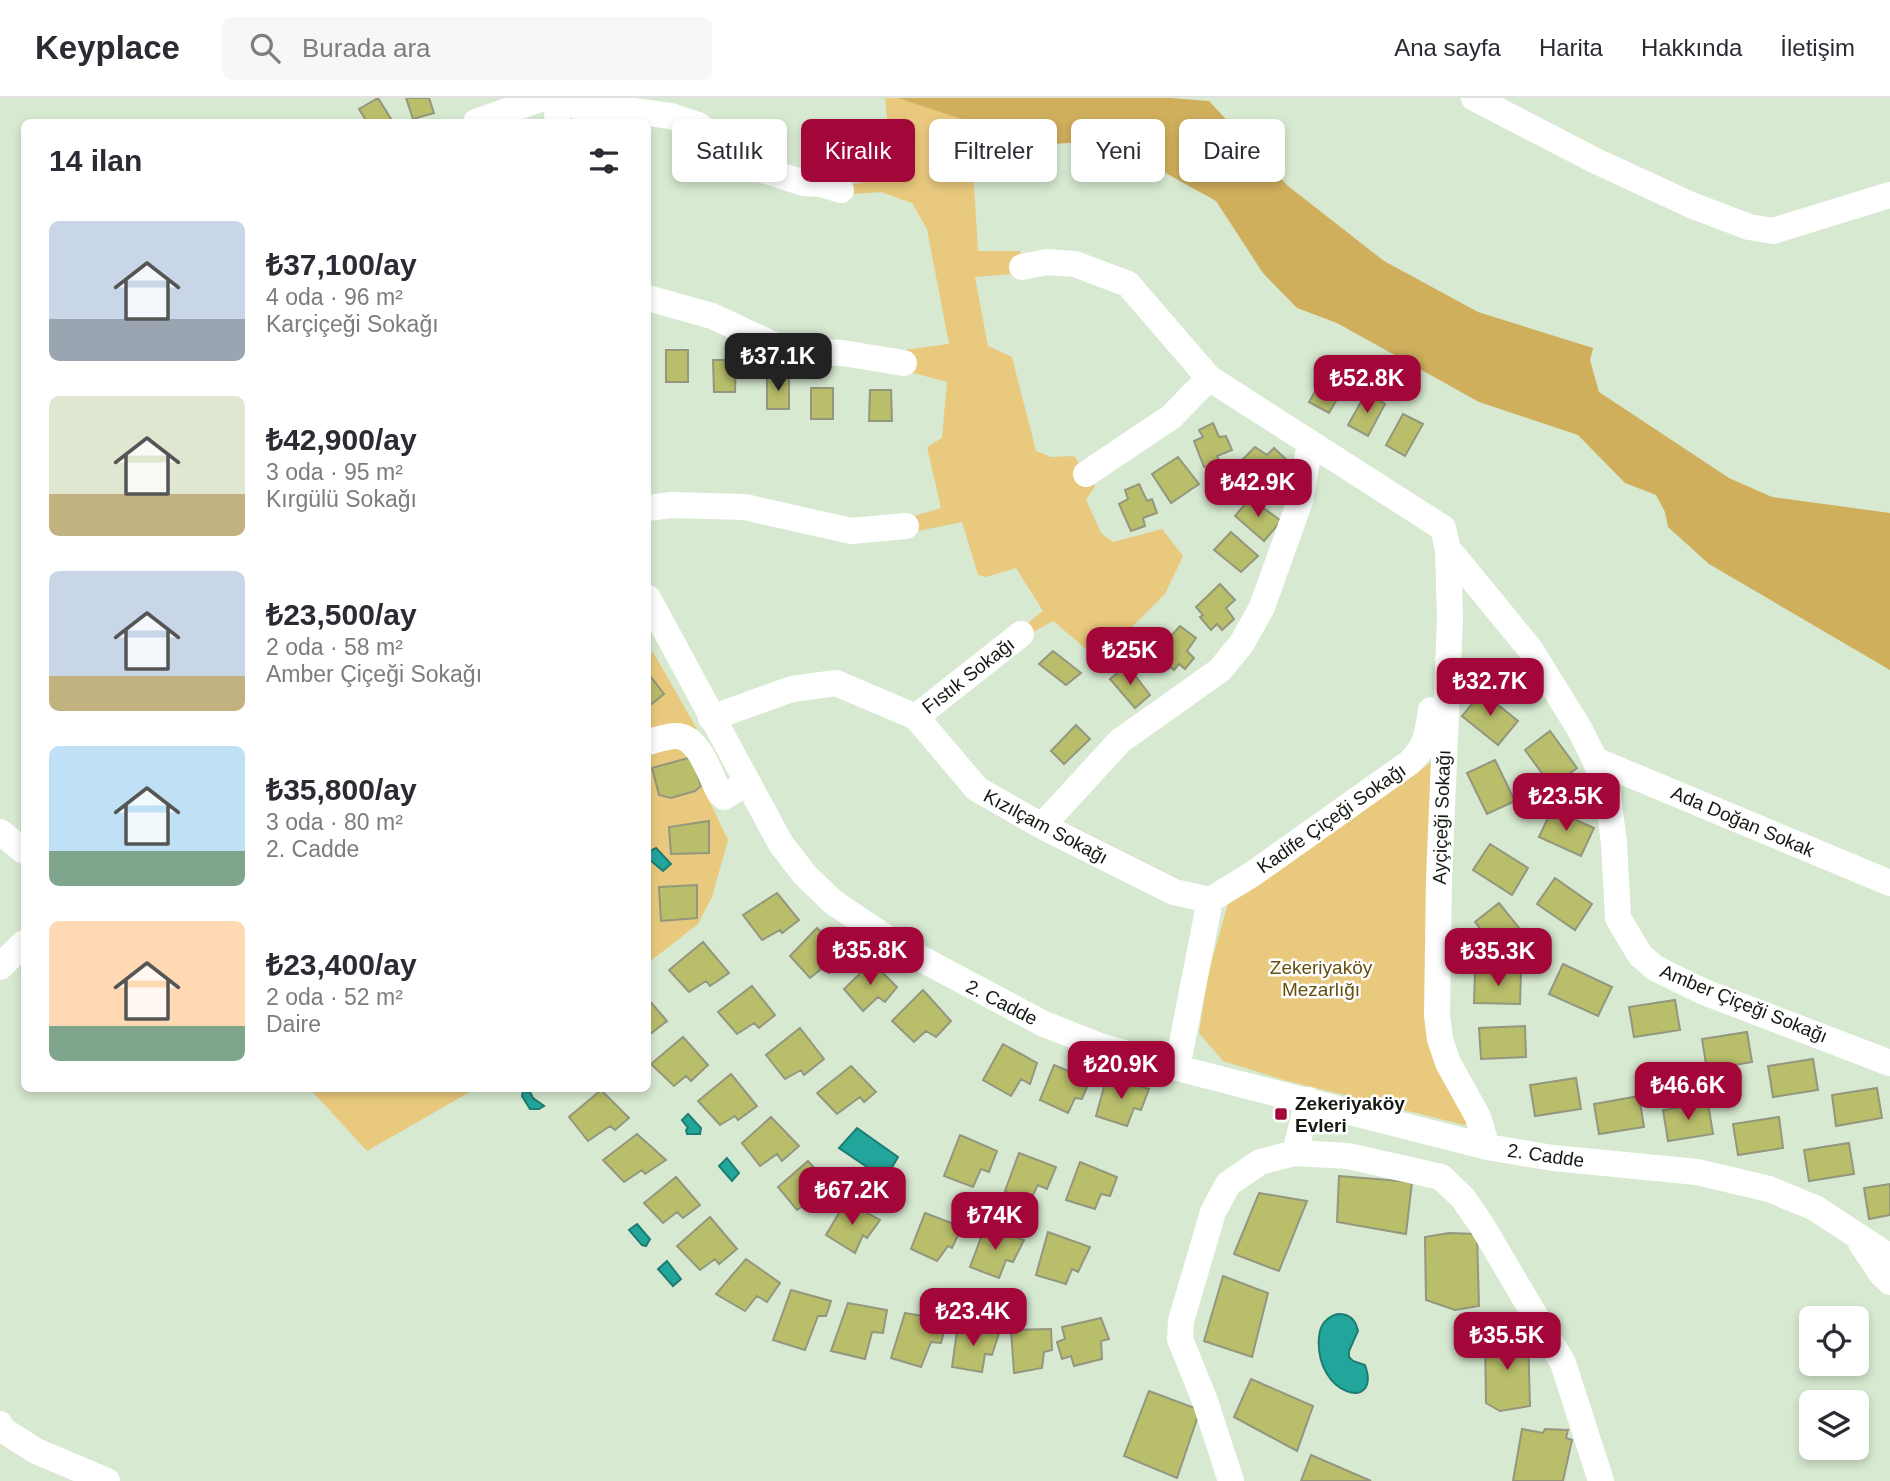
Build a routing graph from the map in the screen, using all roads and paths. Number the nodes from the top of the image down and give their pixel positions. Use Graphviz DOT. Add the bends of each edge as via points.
graph roads {
  1 [pos="543,98"];
  2 [pos="558,98"];
  3 [pos="566,98"];
  4 [pos="1474,98"];
  5 [pos="484,119"];
  6 [pos="557,119"];
  7 [pos="841,190"];
  8 [pos="1890,195"];
  9 [pos="1022,267"];
  10 [pos="651,300"];
  11 [pos="904,363"];
  12 [pos="1209,378"];
  13 [pos="1310,443"];
  14 [pos="1086,474"];
  15 [pos="651,508"];
  16 [pos="906,526"];
  17 [pos="1448,549"];
  18 [pos="651,610"];
  19 [pos="1021,634"];
  20 [pos="660,646"];
  21 [pos="916,717"];
  22 [pos="711,718"];
  23 [pos="651,741"];
  24 [pos="1595,760"];
  25 [pos="747,783"];
  26 [pos="1042,826"];
  27 [pos="0,832"];
  28 [pos="21,849"];
  29 [pos="1890,883"];
  30 [pos="1210,900"];
  31 [pos="21,946"];
  32 [pos="0,967"];
  33 [pos="1890,1063"];
  34 [pos="1177,1068"];
  35 [pos="1308,1100"];
  36 [pos="1487,1147"];
  37 [pos="1295,1153"];
  38 [pos="1856,1236"];
  39 [pos="1890,1257"];
  40 [pos="1890,1282"];
  41 [pos="0,1424"];
  42 [pos="107,1481"];
  43 [pos="1231,1481"];
  44 [pos="1601,1481"];
  1 -- 5 [label="street"];
  2 -- 6 [label="street"];
  3 -- 7 [label="street" via="582,109 626,110 698,124 763,170"];
  4 -- 8 [label="street" via="1596,161 1749,227 1773,231"];
  9 -- 12 [label="street, Ayçiçeği Sokağı" via="1047,262 1074,264 1128,284"];
  10 -- 11 [label="street" via="712,316 785,350"];
  12 -- 13 [label="street, Ayçiçeği Sokağı"];
  12 -- 14 [label="street" via="1171,417"];
  13 -- 17 [label="street, Ayçiçeği Sokağı" via="1443,528"];
  13 -- 26 [label="street" via="1300,501 1262,607 1242,643 1220,670 1120,741"];
  15 -- 16 [label="street" via="745,507 851,531"];
  17 -- 24 [label="street, Amber Çiçeği Sokağı" via="1530,649"];
  17 -- 30 [label="street, Kadife Çiçeği Sokağı" via="1437,673 1420,753 1332,820"];
  17 -- 36 [label="street, Ayçiçeği Sokağı" via="1450,619 1437,1016 1448,1063 1478,1117"];
  18 -- 20 [label="street, 2. Cadde"];
  19 -- 21 [label="street, Fıstık Sokağı"];
  20 -- 22 [label="street, 2. Cadde"];
  21 -- 22 [label="street, Kızılçam Sokağı" via="836,683 792,690"];
  21 -- 26 [label="street, Kızılçam Sokağı" via="977,789"];
  22 -- 25 [label="street, 2. Cadde"];
  23 -- 25 [label="street" via="688,738 724,797"];
  24 -- 29 [label="street, Ada Doğan Sokak"];
  24 -- 33 [label="street, Amber Çiçeği Sokağı" via="1608,796 1618,919 1640,956 1704,992"];
  25 -- 34 [label="street, 2. Cadde" via="781,844 805,875 833,902 893,943 1044,1024"];
  26 -- 30 [label="street, Kızılçam Sokağı" via="1174,892"];
  27 -- 28 [label="street"];
  30 -- 34 [label="street"];
  31 -- 32 [label="street"];
  34 -- 35 [label="street, 2. Cadde"];
  35 -- 36 [label="street, 2. Cadde"];
  35 -- 37 [label="street"];
  36 -- 38 [label="street, 2. Cadde" via="1697,1172 1769,1189 1815,1208"];
  37 -- 43 [label="street" via="1260,1162 1228,1184 1213,1212 1181,1321 1180,1339"];
  37 -- 44 [label="street" via="1348,1156 1441,1177 1462,1199 1563,1363"];
  38 -- 39 [label="street, 2. Cadde"];
  38 -- 40 [label="street"];
  41 -- 42 [label="street" via="36,1451"];
}
